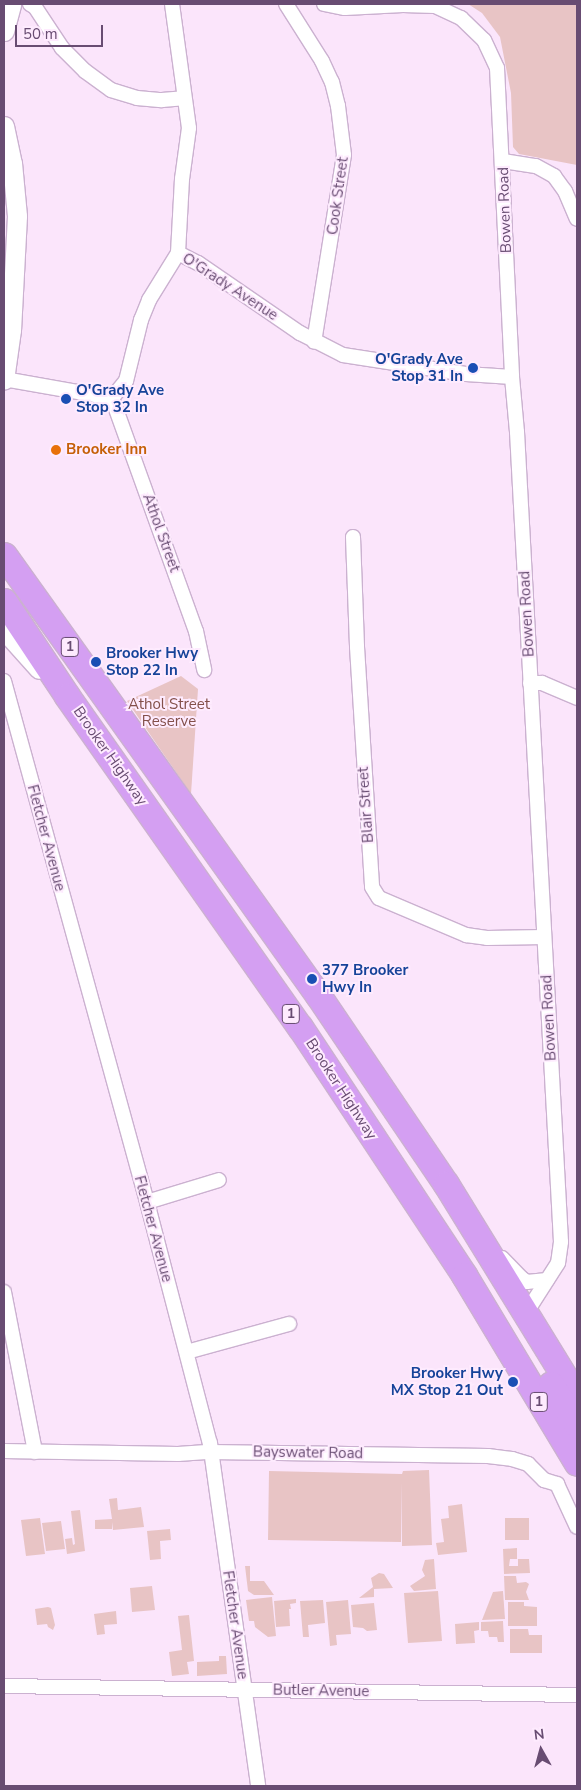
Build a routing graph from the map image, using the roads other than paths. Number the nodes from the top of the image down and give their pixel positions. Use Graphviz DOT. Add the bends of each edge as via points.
graph roads {
  1 [pos="11,4"];
  2 [pos="30,4"];
  3 [pos="172,4"];
  4 [pos="286,4"];
  5 [pos="324,4"];
  6 [pos="403,4"];
  7 [pos="4,31"];
  8 [pos="183,98"];
  9 [pos="4,126"];
  10 [pos="503,161"];
  11 [pos="577,219"];
  12 [pos="178,253"];
  13 [pos="7,329"];
  14 [pos="314,342"];
  15 [pos="512,377"];
  16 [pos="4,380"];
  17 [pos="112,398"];
  18 [pos="353,537"];
  19 [pos="4,555"];
  20 [pos="4,601"];
  21 [pos="4,630"];
  22 [pos="204,670"];
  23 [pos="4,681"];
  24 [pos="530,683"];
  25 [pos="67,696"];
  26 [pos="577,698"];
  27 [pos="544,937"];
  28 [pos="219,1180"];
  29 [pos="146,1202"];
  30 [pos="469,1221"];
  31 [pos="546,1280"];
  32 [pos="4,1292"];
  33 [pos="526,1313"];
  34 [pos="289,1324"];
  35 [pos="186,1352"];
  36 [pos="570,1383"];
  37 [pos="577,1397"];
  38 [pos="577,1425"];
  39 [pos="4,1451"];
  40 [pos="35,1452"];
  41 [pos="210,1452"];
  42 [pos="577,1463"];
  43 [pos="577,1526"];
  44 [pos="4,1686"];
  45 [pos="245,1690"];
  46 [pos="577,1695"];
  47 [pos="258,1786"];
  1 -- 7 [label="street"];
  2 -- 8 [label="street" via="62,48 111,90 137,98"];
  3 -- 8 [label="street"];
  4 -- 14 [label="street, Cook Street" via="322,60 332,82 344,147 340,190"];
  5 -- 6 [label="street, Bowen Road" via="345,8"];
  6 -- 10 [label="street, Bowen Road" via="435,6 460,18 490,48 498,68"];
  8 -- 12 [label="street" via="189,128 182,179"];
  9 -- 13 [label="street" via="12,162 17,216"];
  10 -- 11 [label="street" via="536,166 554,176 565,191"];
  10 -- 15 [label="street, Bowen Road"];
  12 -- 14 [label="street, O'Grady Avenue" via="198,263"];
  12 -- 17 [label="street, O'Grady Avenue" via="149,300 126,381"];
  13 -- 16 [label="street"];
  14 -- 15 [label="street, O'Grady Avenue" via="343,356 466,374"];
  15 -- 24 [label="street, Bowen Road"];
  16 -- 17 [label="street"];
  17 -- 22 [label="street, Athol Street" via="196,631"];
  18 -- 27 [label="street, Blair Street" via="372,887 379,898 466,935 496,939"];
  19 -- 30 [label="highway, Brooker Highway / 1" via="318,995"];
  20 -- 25 [label="highway, Brooker Highway / 1"];
  21 -- 25 [label="street"];
  23 -- 29 [label="street, Fletcher Avenue"];
  24 -- 26 [label="street" via="542,683"];
  24 -- 27 [label="street, Bowen Road"];
  25 -- 42 [label="highway, Brooker Highway / 1" via="300,1027 464,1275"];
  27 -- 31 [label="street, Bowen Road" via="561,1242 558,1263"];
  28 -- 29 [label="street"];
  29 -- 35 [label="street, Fletcher Avenue"];
  30 -- 31 [label="street" via="521,1278 534,1282"];
  30 -- 33 [label="highway, Brooker Highway / 1"];
  31 -- 33 [label="street, Bowen Road"];
  32 -- 40 [label="street"];
  33 -- 36 [label="highway, Brooker Highway / 1"];
  33 -- 38 [label="highway" via="523,1329 526,1338"];
  34 -- 35 [label="street"];
  35 -- 41 [label="street, Fletcher Avenue"];
  36 -- 37 [label="highway, Brooker Highway / 1"];
  39 -- 40 [label="street, Bayswater Road"];
  40 -- 41 [label="street, Bayswater Road"];
  41 -- 43 [label="street, Bayswater Road" via="512,1459 528,1464 544,1480 557,1484"];
  41 -- 45 [label="street, Fletcher Avenue"];
  44 -- 45 [label="street, Butler Avenue"];
  45 -- 46 [label="street, Butler Avenue"];
  45 -- 47 [label="street, Fletcher Avenue"];
}
